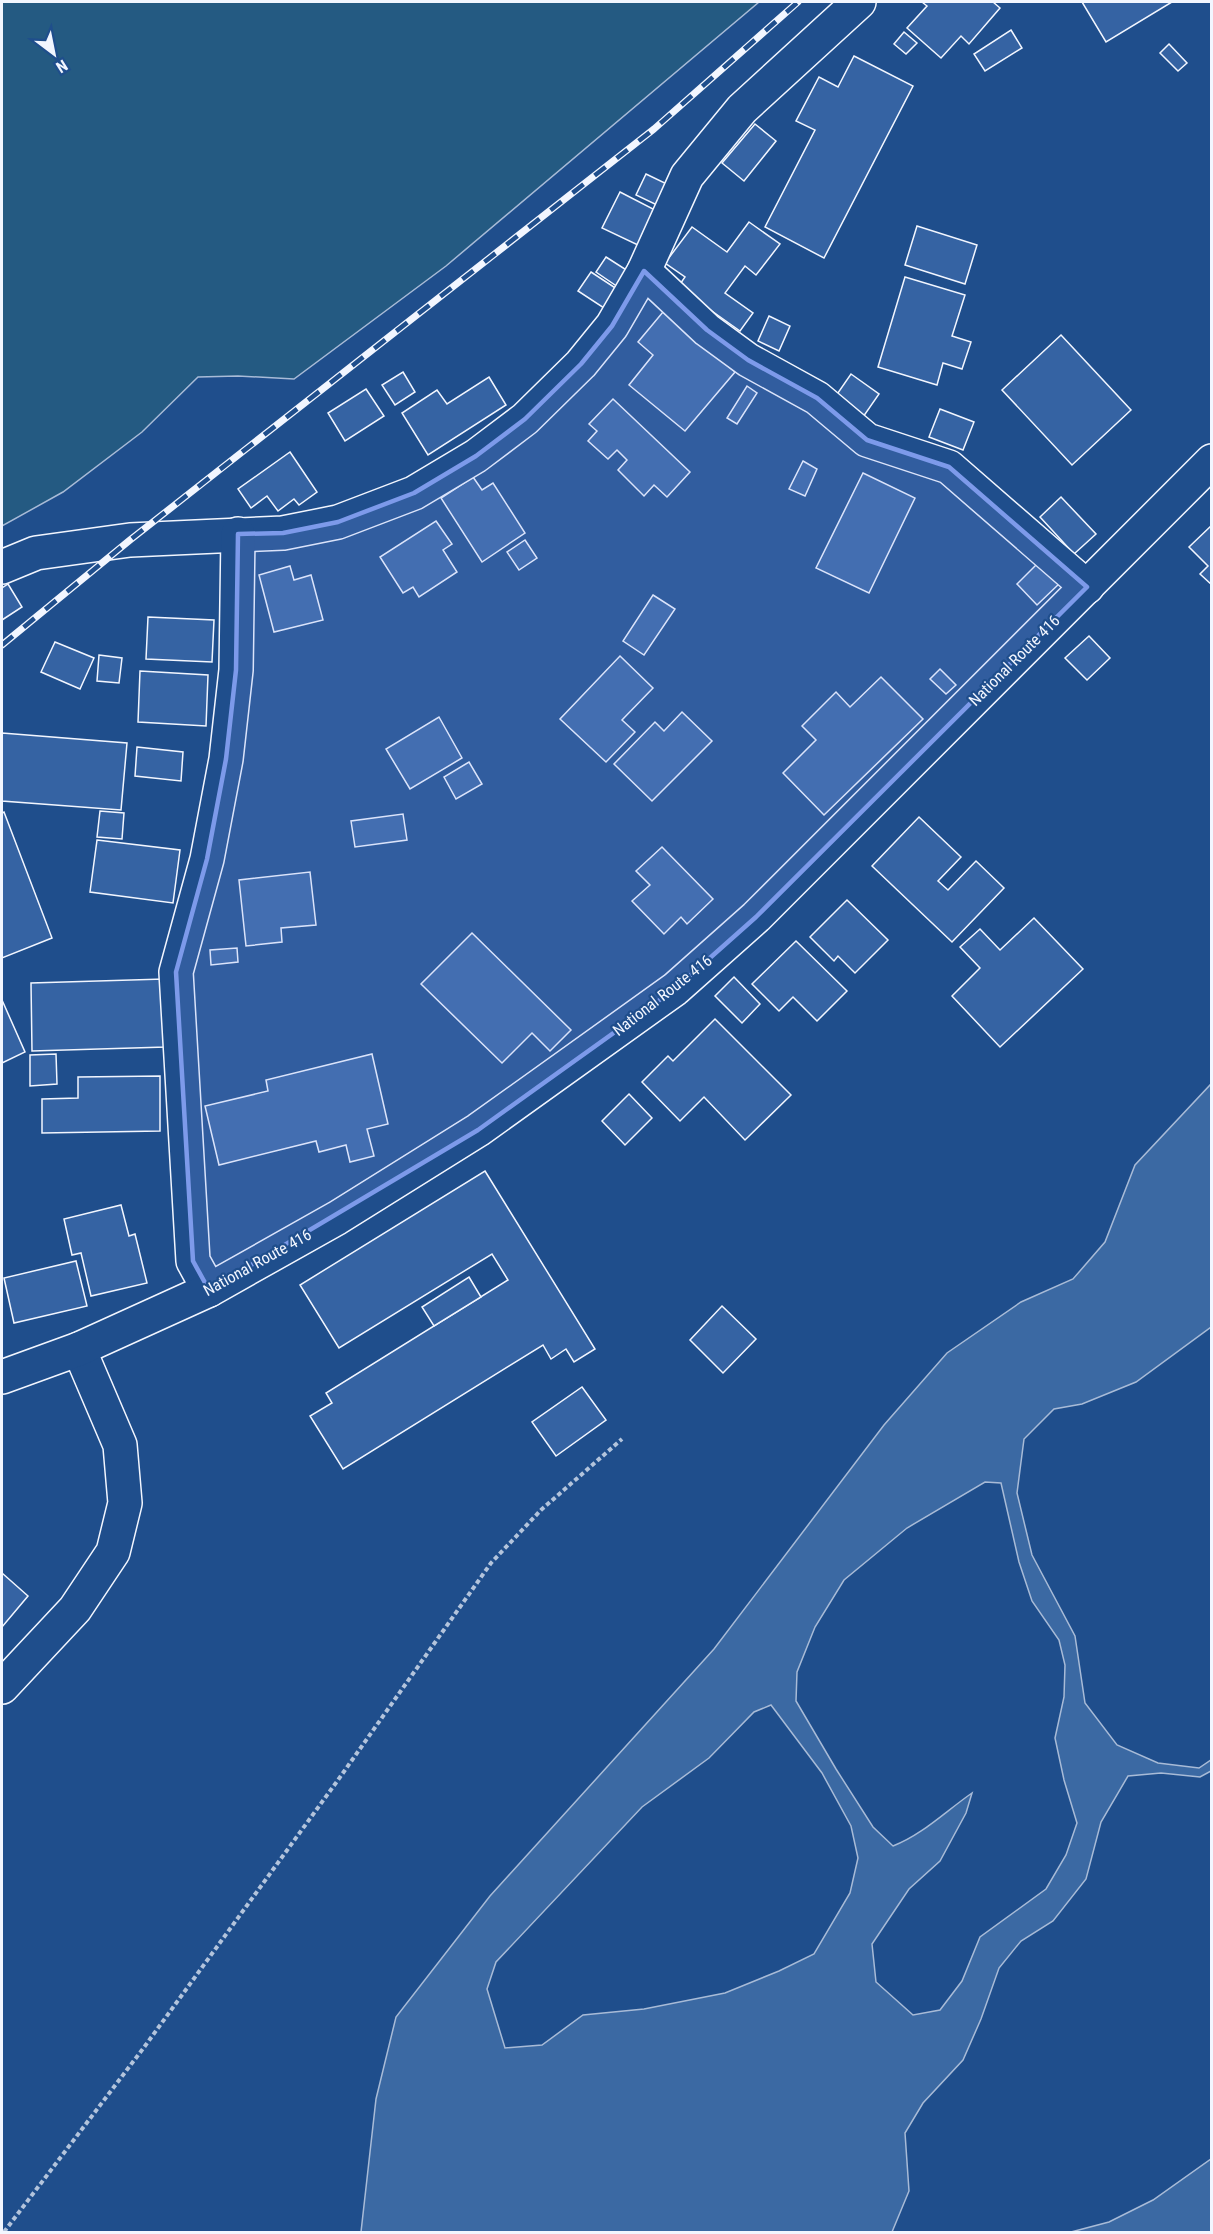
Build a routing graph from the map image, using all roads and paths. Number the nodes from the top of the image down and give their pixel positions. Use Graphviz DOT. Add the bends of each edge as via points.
graph roads {
  1 [pos="859,2"];
  2 [pos="644,271"];
  3 [pos="1212,461"];
  4 [pos="238,534"];
  5 [pos="2,567"];
  6 [pos="1087,587"];
  7 [pos="209,1290"];
  8 [pos="79,1349"];
  9 [pos="2,1377"];
  10 [pos="622,1439"];
  11 [pos="2,1687"];
  12 [pos="4,2232"];
  1 -- 2 [label="main road" via="742,109 687,176"];
  2 -- 4 [label="main road" via="612,326 581,364 525,419 476,456 414,493 338,522 283,533"];
  2 -- 6 [label="main road" via="707,330 748,360 818,398 867,440 949,467"];
  3 -- 6 [label="main road, National Route 416"];
  4 -- 5 [label="main road" via="130,540 36,553"];
  4 -- 7 [label="main road" via="236,670 226,759 207,859 176,972 193,1261"];
  6 -- 7 [label="main road, National Route 416" via="756,917 675,989 478,1130 337,1218"];
  7 -- 8 [label="main road, National Route 416"];
  8 -- 9 [label="main road, National Route 416"];
  8 -- 11 [label="main road" via="120,1445 125,1503 114,1552 75,1609"];
  10 -- 12 [label="path" via="541,1510 491,1563 159,2027"];
}
